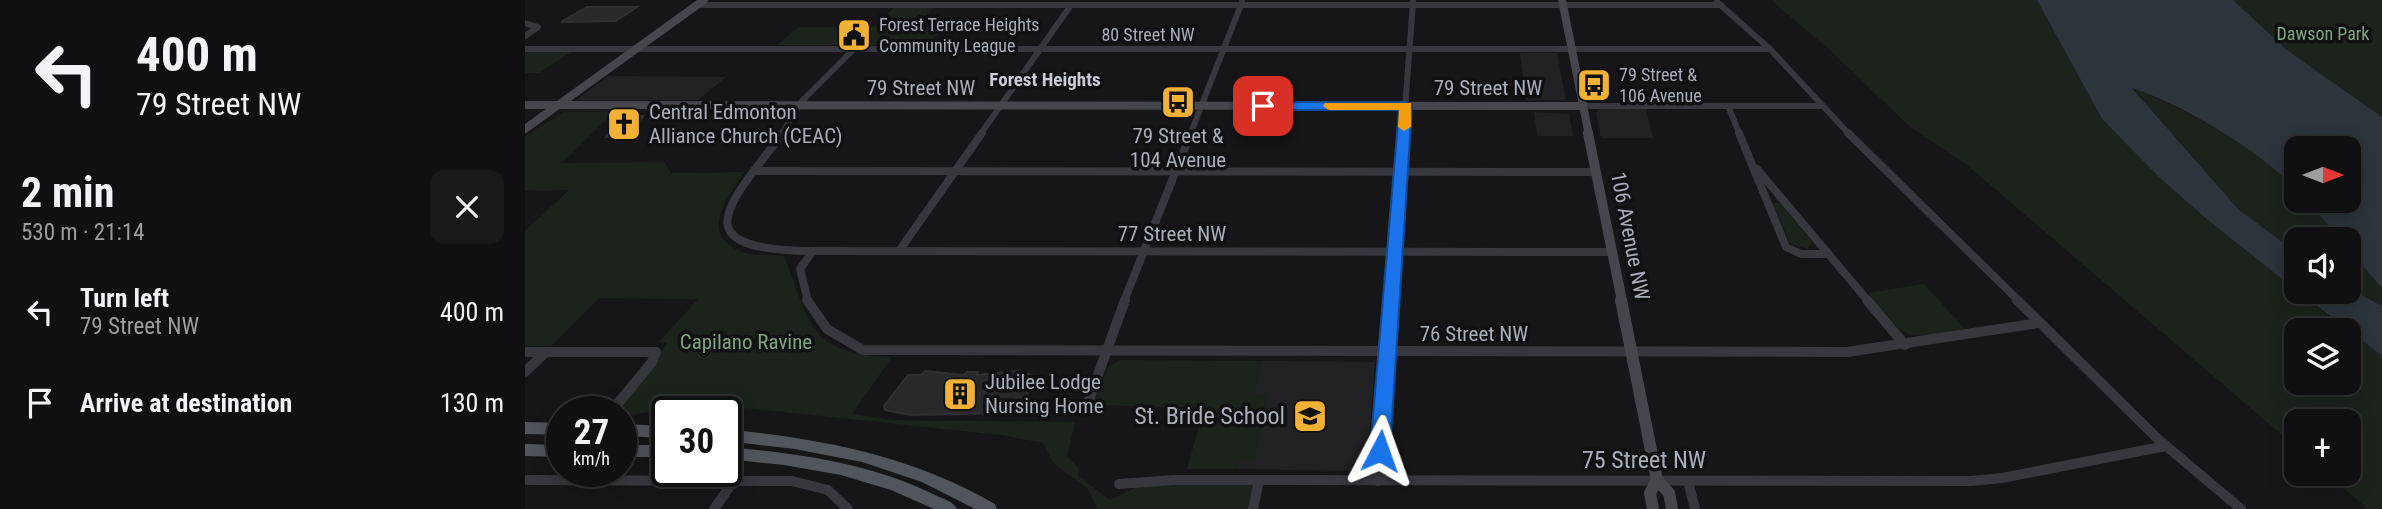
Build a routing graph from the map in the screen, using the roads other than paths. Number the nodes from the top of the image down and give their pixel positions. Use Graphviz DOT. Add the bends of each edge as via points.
graph roads {
  1 [pos="701,2"];
  2 [pos="902,2"];
  3 [pos="1562,2"];
  4 [pos="1242,3"];
  5 [pos="1413,3"];
  6 [pos="1718,3"];
  7 [pos="1070,5"];
  8 [pos="528,23"];
  9 [pos="525,36"];
  10 [pos="525,49"];
  11 [pos="635,49"];
  12 [pos="854,49"];
  13 [pos="1039,49"];
  14 [pos="1224,49"];
  15 [pos="1409,49"];
  16 [pos="1571,49"];
  17 [pos="1770,49"];
  18 [pos="558,105"];
  19 [pos="525,106"];
  20 [pos="799,106"];
  21 [pos="999,106"];
  22 [pos="1202,106"];
  23 [pos="1406,106"];
  24 [pos="1583,106"];
  25 [pos="1728,106"];
  26 [pos="1821,106"];
  27 [pos="525,129"];
  28 [pos="1756,169"];
  29 [pos="754,171"];
  30 [pos="954,171"];
  31 [pos="1176,171"];
  32 [pos="1401,172"];
  33 [pos="1595,172"];
  34 [pos="813,251"];
  35 [pos="899,251"];
  36 [pos="1145,251"];
  37 [pos="1395,251"];
  38 [pos="1612,252"];
  39 [pos="1828,254"];
  40 [pos="2039,323"];
  41 [pos="1905,345"];
  42 [pos="1105,351"];
  43 [pos="1387,351"];
  44 [pos="525,352"];
  45 [pos="546,352"];
  46 [pos="1631,352"];
  47 [pos="525,372"];
  48 [pos="621,396"];
  49 [pos="1085,411"];
  50 [pos="525,428"];
  51 [pos="546,429"];
  52 [pos="742,437"];
  53 [pos="2166,446"];
  54 [pos="525,450"];
  55 [pos="546,450"];
  56 [pos="742,455"];
  57 [pos="651,479"];
  58 [pos="742,479"];
  59 [pos="525,480"];
  60 [pos="1657,480"];
  61 [pos="1259,481"];
  62 [pos="1378,481"];
  63 [pos="1688,481"];
  64 [pos="1119,484"];
  65 [pos="729,487"];
  66 [pos="714,509"];
  67 [pos="848,509"];
  68 [pos="949,509"];
  69 [pos="989,509"];
  70 [pos="1253,509"];
  71 [pos="1653,509"];
  72 [pos="1672,509"];
  73 [pos="1695,509"];
  74 [pos="2241,509"];
  1 -- 2 [label="street"];
  1 -- 11 [label="street"];
  2 -- 7 [label="street"];
  3 -- 5 [label="street"];
  3 -- 6 [label="street"];
  3 -- 16 [label="street, 106 Avenue NW"];
  4 -- 5 [label="street"];
  4 -- 7 [label="street"];
  4 -- 14 [label="street"];
  5 -- 15 [label="street"];
  6 -- 17 [label="street"];
  7 -- 13 [label="street"];
  8 -- 9 [label="street" via="538,27"];
  10 -- 11 [label="street, 80 Street NW"];
  11 -- 12 [label="street, 80 Street NW"];
  11 -- 18 [label="street"];
  12 -- 13 [label="street, 80 Street NW"];
  12 -- 20 [label="street"];
  13 -- 14 [label="street, 80 Street NW"];
  13 -- 21 [label="street"];
  14 -- 15 [label="street, 80 Street NW"];
  14 -- 22 [label="street"];
  15 -- 16 [label="street, 80 Street NW"];
  15 -- 23 [label="street"];
  16 -- 17 [label="street, 80 Street NW"];
  16 -- 24 [label="street, 106 Avenue NW"];
  17 -- 26 [label="street"];
  18 -- 19 [label="street, 79 Street NW"];
  18 -- 20 [label="street, 79 Street NW"];
  18 -- 27 [label="street"];
  20 -- 21 [label="street, 79 Street NW"];
  20 -- 29 [label="street"];
  21 -- 22 [label="street, 79 Street NW"];
  21 -- 30 [label="street"];
  22 -- 23 [label="street, 79 Street NW"];
  22 -- 31 [label="street"];
  23 -- 24 [label="street, 79 Street NW"];
  23 -- 32 [label="street"];
  24 -- 25 [label="street, 79 Street NW"];
  24 -- 33 [label="street, 106 Avenue NW"];
  25 -- 26 [label="street, 79 Street NW"];
  25 -- 28 [label="street"];
  26 -- 40 [label="street"];
  28 -- 39 [label="street"];
  28 -- 39 [label="street" via="1786,247 1801,254"];
  29 -- 30 [label="street"];
  29 -- 34 [label="street, 77 Street NW" via="729,207 728,227 735,240 757,249"];
  30 -- 31 [label="street"];
  30 -- 35 [label="street"];
  31 -- 32 [label="street"];
  31 -- 36 [label="street"];
  32 -- 33 [label="street"];
  32 -- 37 [label="street"];
  33 -- 38 [label="street, 106 Avenue NW"];
  34 -- 35 [label="street, 77 Street NW"];
  34 -- 42 [label="street, 76 Street NW" via="800,269 807,301 826,331 863,350"];
  35 -- 36 [label="street, 77 Street NW"];
  36 -- 37 [label="street, 77 Street NW"];
  36 -- 42 [label="street"];
  37 -- 38 [label="street, 77 Street NW"];
  37 -- 43 [label="street"];
  38 -- 46 [label="street, 106 Avenue NW"];
  39 -- 41 [label="street"];
  40 -- 41 [label="street, 76 Street NW"];
  40 -- 53 [label="street"];
  41 -- 46 [label="street, 76 Street NW" via="1847,352"];
  42 -- 43 [label="street, 76 Street NW"];
  42 -- 49 [label="street"];
  43 -- 46 [label="street, 76 Street NW"];
  43 -- 62 [label="street"];
  44 -- 45 [label="street"];
  45 -- 47 [label="street"];
  45 -- 48 [label="street" via="656,352"];
  46 -- 60 [label="street, 106 Avenue NW"];
  50 -- 51 [label="main road"];
  52 -- 69 [label="main road" via="818,446 883,461 944,484"];
  53 -- 63 [label="street, 75 Street NW" via="1971,481"];
  53 -- 74 [label="street"];
  54 -- 55 [label="main road"];
  56 -- 68 [label="main road" via="845,469 903,487"];
  57 -- 59 [label="street"];
  58 -- 67 [label="street" via="811,484 828,490"];
  60 -- 62 [label="street, 75 Street NW"];
  60 -- 63 [label="street, 75 Street NW"];
  60 -- 71 [label="street, 106 Avenue NW" via="1650,493"];
  60 -- 72 [label="street, 106 Avenue NW" via="1669,493"];
  61 -- 62 [label="street, 75 Street NW"];
  61 -- 64 [label="street, 75 Street NW"];
  61 -- 70 [label="street"];
  63 -- 73 [label="street"];
  65 -- 66 [label="street"];
}
